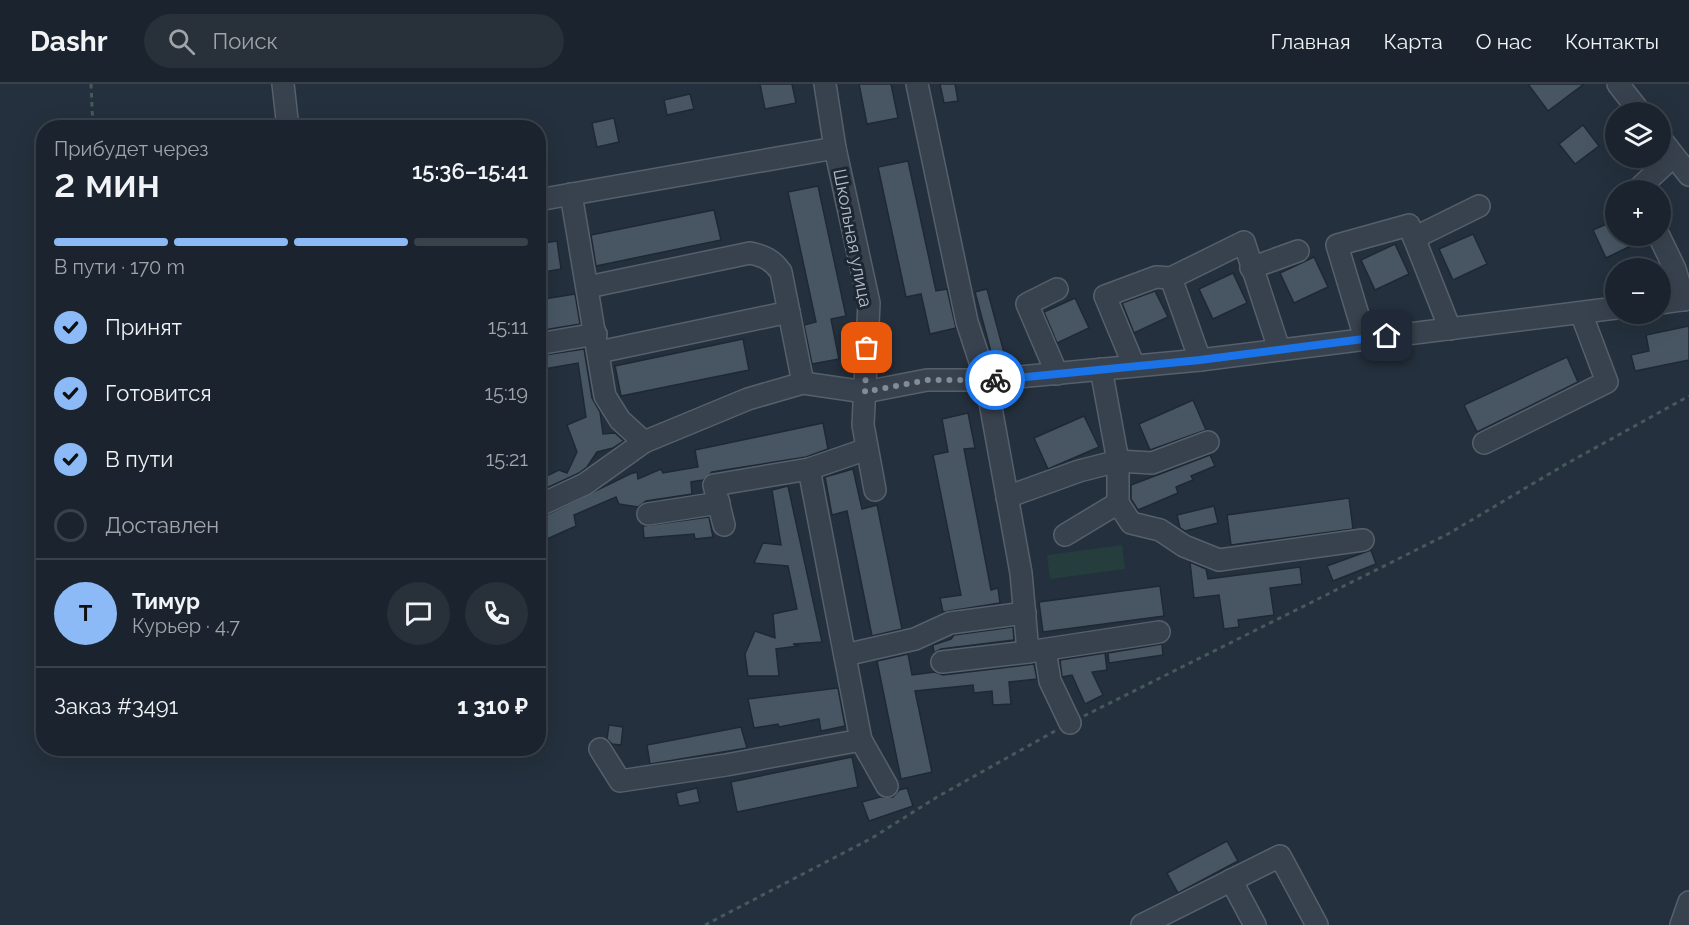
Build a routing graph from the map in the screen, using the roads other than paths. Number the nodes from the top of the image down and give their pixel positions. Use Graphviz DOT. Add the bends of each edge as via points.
graph roads {
  1 [pos="282,84"];
  2 [pos="825,84"];
  3 [pos="917,84"];
  4 [pos="1618,84"];
  5 [pos="1632,102"];
  6 [pos="287,120"];
  7 [pos="835,148"];
  8 [pos="1671,152"];
  9 [pos="1661,168"];
  10 [pos="1689,175"];
  11 [pos="1648,180"];
  12 [pos="571,194"];
  13 [pos="546,199"];
  14 [pos="1479,206"];
  15 [pos="1414,238"];
  16 [pos="1664,246"];
  17 [pos="1298,251"];
  18 [pos="1251,268"];
  19 [pos="1171,278"];
  20 [pos="588,287"];
  21 [pos="1057,289"];
  22 [pos="1686,299"];
  23 [pos="1671,301"];
  24 [pos="1605,310"];
  25 [pos="789,312"];
  26 [pos="1581,313"];
  27 [pos="1450,329"];
  28 [pos="1365,338"];
  29 [pos="598,343"];
  30 [pos="546,344"];
  31 [pos="1279,349"];
  32 [pos="1200,360"];
  33 [pos="1134,366"];
  34 [pos="1101,369"];
  35 [pos="1057,374"];
  36 [pos="986,380"];
  37 [pos="803,383"];
  38 [pos="865,392"];
  39 [pos="644,442"];
  40 [pos="1208,442"];
  41 [pos="1484,443"];
  42 [pos="867,449"];
  43 [pos="1118,461"];
  44 [pos="809,469"];
  45 [pos="874,490"];
  46 [pos="1007,497"];
  47 [pos="546,502"];
  48 [pos="719,503"];
  49 [pos="1118,503"];
  50 [pos="648,514"];
  51 [pos="724,525"];
  52 [pos="1065,535"];
  53 [pos="1363,540"];
  54 [pos="1025,613"];
  55 [pos="1159,632"];
  56 [pos="1037,651"];
  57 [pos="845,655"];
  58 [pos="942,662"];
  59 [pos="1070,723"];
  60 [pos="861,740"];
  61 [pos="600,749"];
  62 [pos="887,786"];
  63 [pos="1231,880"];
  64 [pos="1142,925"];
  65 [pos="1255,925"];
  66 [pos="1317,925"];
  1 -- 6 [label="street"];
  2 -- 7 [label="street, Школьная улица"];
  3 -- 36 [label="street" via="967,322"];
  4 -- 5 [label="street"];
  7 -- 12 [label="street"];
  7 -- 38 [label="street, Школьная улица" via="869,303"];
  8 -- 10 [label="street"];
  9 -- 11 [label="street"];
  12 -- 13 [label="street"];
  12 -- 20 [label="street"];
  14 -- 15 [label="street"];
  15 -- 27 [label="street"];
  15 -- 28 [label="street" via="1409,225 1337,245"];
  16 -- 22 [label="street"];
  17 -- 18 [label="street"];
  18 -- 19 [label="street" via="1244,242"];
  18 -- 31 [label="street"];
  19 -- 32 [label="street"];
  19 -- 33 [label="street" via="1156,277 1105,296"];
  20 -- 25 [label="street" via="750,253 762,255 781,272"];
  20 -- 29 [label="street"];
  21 -- 35 [label="street" via="1027,304"];
  22 -- 23 [label="street"];
  24 -- 26 [label="street"];
  25 -- 29 [label="street"];
  25 -- 37 [label="street"];
  26 -- 27 [label="street"];
  26 -- 41 [label="street" via="1607,382"];
  27 -- 28 [label="street"];
  28 -- 31 [label="street"];
  29 -- 30 [label="street"];
  29 -- 39 [label="street" via="605,396 620,420"];
  31 -- 32 [label="street"];
  32 -- 33 [label="street"];
  33 -- 34 [label="street"];
  34 -- 35 [label="street"];
  34 -- 43 [label="street"];
  35 -- 36 [label="street"];
  36 -- 38 [label="street" via="927,380"];
  36 -- 46 [label="street"];
  37 -- 38 [label="street"];
  37 -- 39 [label="street" via="748,399"];
  38 -- 42 [label="street, Школьная улица" via="863,425"];
  39 -- 47 [label="street" via="585,484"];
  40 -- 43 [label="street" via="1152,463"];
  42 -- 44 [label="street"];
  42 -- 45 [label="street, Школьная улица"];
  43 -- 46 [label="street"];
  43 -- 49 [label="street"];
  44 -- 48 [label="street" via="714,485"];
  44 -- 57 [label="street"];
  46 -- 54 [label="street"];
  48 -- 50 [label="street"];
  48 -- 51 [label="street"];
  49 -- 52 [label="street"];
  49 -- 53 [label="street" via="1131,523 1160,530 1184,546 1219,560"];
  54 -- 56 [label="street"];
  54 -- 57 [label="street" via="950,623 915,639"];
  55 -- 56 [label="street"];
  56 -- 58 [label="street"];
  56 -- 59 [label="street"];
  57 -- 60 [label="street"];
  60 -- 61 [label="street" via="620,781"];
  60 -- 62 [label="street"];
  63 -- 64 [label="street"];
  63 -- 65 [label="street"];
  63 -- 66 [label="street" via="1280,856"];
}
